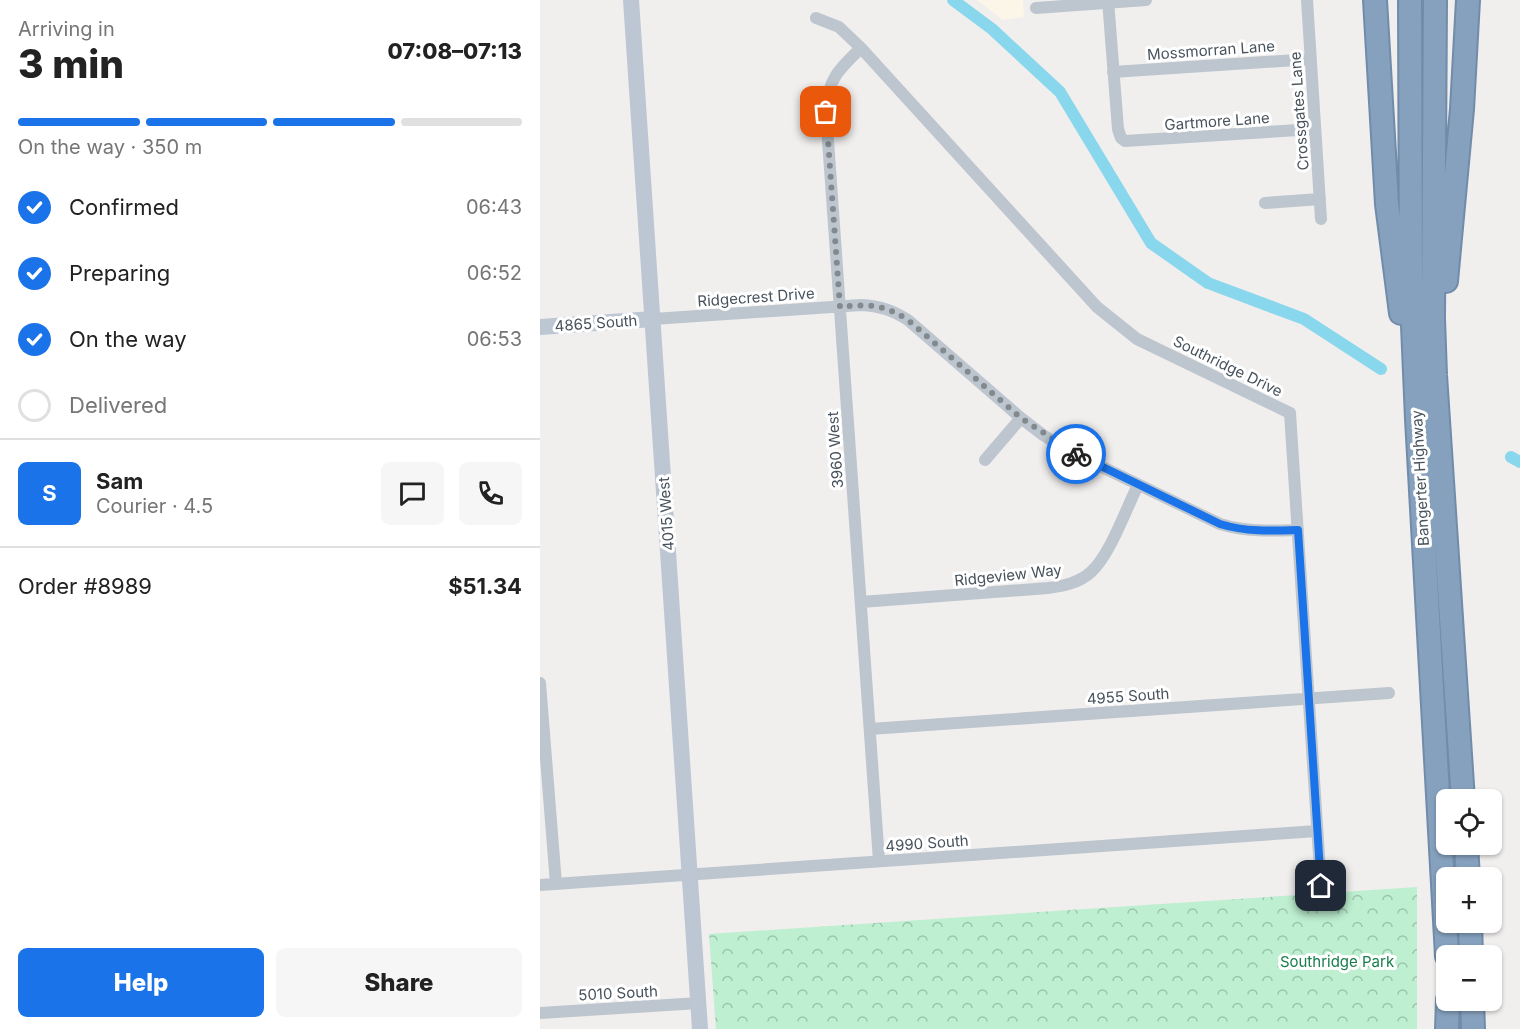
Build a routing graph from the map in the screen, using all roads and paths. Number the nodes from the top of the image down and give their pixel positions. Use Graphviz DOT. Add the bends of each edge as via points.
graph roads {
  1 [pos="631,0"];
  2 [pos="1146,0"];
  3 [pos="1307,0"];
  4 [pos="1375,0"];
  5 [pos="1410,0"];
  6 [pos="1435,0"];
  7 [pos="1468,0"];
  8 [pos="1108,1"];
  9 [pos="1036,8"];
  10 [pos="816,18"];
  11 [pos="861,48"];
  12 [pos="1311,59"];
  13 [pos="1113,72"];
  14 [pos="1316,129"];
  15 [pos="1320,198"];
  16 [pos="1265,202"];
  17 [pos="1321,219"];
  18 [pos="840,307"];
  19 [pos="653,319"];
  20 [pos="540,327"];
  21 [pos="1435,375"];
  22 [pos="1021,418"];
  23 [pos="1416,418"];
  24 [pos="985,460"];
  25 [pos="1138,485"];
  26 [pos="1298,530"];
  27 [pos="861,602"];
  28 [pos="540,683"];
  29 [pos="1389,693"];
  30 [pos="1308,699"];
  31 [pos="870,729"];
  32 [pos="542,754"];
  33 [pos="1462,789"];
  34 [pos="1317,831"];
  35 [pos="879,861"];
  36 [pos="691,874"];
  37 [pos="556,884"];
  38 [pos="540,885"];
  39 [pos="1321,886"];
  40 [pos="1446,945"];
  41 [pos="699,1003"];
  42 [pos="1448,1011"];
  43 [pos="1472,1011"];
  44 [pos="540,1013"];
  45 [pos="700,1029"];
  46 [pos="1447,1029"];
  47 [pos="1473,1029"];
  1 -- 19 [label="street, 4015 West"];
  2 -- 8 [label="street"];
  3 -- 12 [label="street, Crossgates Lane"];
  4 -- 23 [label="highway" via="1390,238"];
  5 -- 23 [label="highway, Bangerter Highway"];
  6 -- 21 [label="highway, Bangerter Highway"];
  7 -- 21 [label="highway" via="1456,182"];
  8 -- 9 [label="street"];
  8 -- 13 [label="street"];
  10 -- 11 [label="street, Southridge Drive" via="840,27"];
  11 -- 18 [label="street, 3960 West" via="834,76 826,99"];
  11 -- 26 [label="street, Southridge Drive" via="1097,308 1137,339 1290,413"];
  12 -- 13 [label="street, Mossmorran Lane"];
  12 -- 14 [label="street, Crossgates Lane"];
  13 -- 14 [label="street, Gartmore Lane" via="1118,129 1121,138 1131,141"];
  14 -- 15 [label="street, Crossgates Lane"];
  15 -- 16 [label="street"];
  15 -- 17 [label="street, Crossgates Lane"];
  18 -- 19 [label="street, Ridgecrest Drive"];
  18 -- 22 [label="street, Ridgecrest Drive" via="881,306 896,312"];
  18 -- 27 [label="street, 3960 West"];
  19 -- 20 [label="street, 4865 South"];
  19 -- 36 [label="street, 4015 West"];
  21 -- 33 [label="highway, Bangerter Highway"];
  22 -- 24 [label="street"];
  22 -- 25 [label="street, Ridgecrest Drive" via="1067,450"];
  23 -- 40 [label="highway, Bangerter Highway"];
  25 -- 26 [label="street, Ridgecrest Drive" via="1236,529"];
  25 -- 27 [label="street, Ridgeview Way" via="1104,556 1076,582 1048,588"];
  26 -- 30 [label="street, Southridge Drive"];
  27 -- 31 [label="street, 3960 West"];
  28 -- 32 [label="street"];
  29 -- 30 [label="street, 4955 South"];
  30 -- 31 [label="street, 4955 South"];
  30 -- 34 [label="street, Southridge Drive"];
  31 -- 35 [label="street, 3960 West"];
  32 -- 37 [label="street"];
  34 -- 35 [label="street, 4990 South"];
  34 -- 39 [label="street, Southridge Drive"];
  35 -- 36 [label="street, 4990 South"];
  36 -- 37 [label="street, 4990 South"];
  36 -- 41 [label="street, 4015 West"];
  37 -- 38 [label="street, 4990 South"];
  41 -- 44 [label="street, 5010 South"];
  41 -- 45 [label="street, 4015 West"];
  42 -- 46 [label="highway"];
  43 -- 47 [label="highway"];
}
